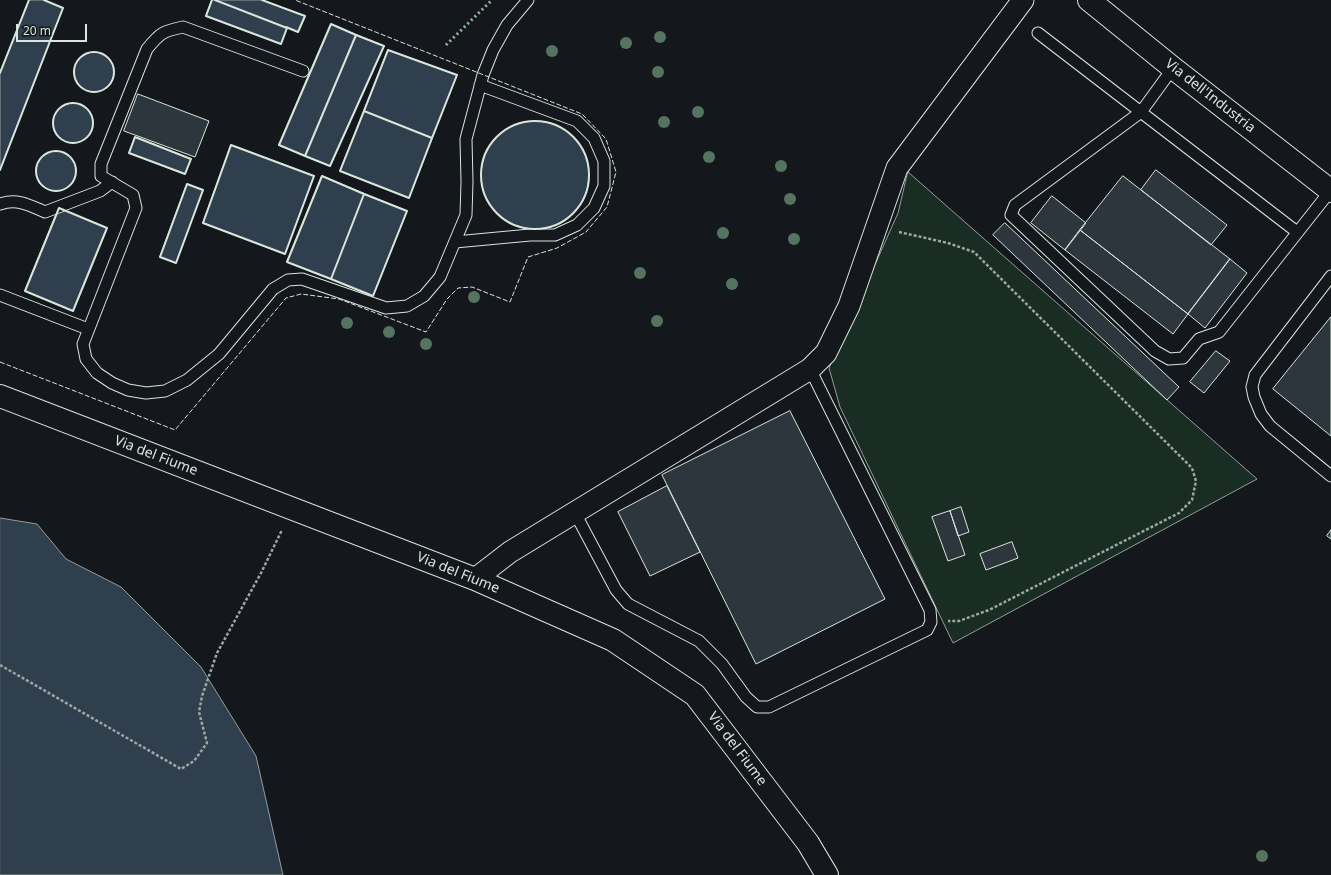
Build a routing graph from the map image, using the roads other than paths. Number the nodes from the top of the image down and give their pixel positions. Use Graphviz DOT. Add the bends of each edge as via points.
graph roads {
  1 [pos="528,0"];
  2 [pos="1023,0"];
  3 [pos="1089,0"];
  4 [pos="1038,33"];
  5 [pos="1173,68"];
  6 [pos="303,71"];
  7 [pos="480,85"];
  8 [pos="1141,112"];
  9 [pos="112,182"];
  10 [pos="1331,190"];
  11 [pos="0,204"];
  12 [pos="1297,232"];
  13 [pos="455,242"];
  14 [pos="1331,276"];
  15 [pos="0,295"];
  16 [pos="88,329"];
  17 [pos="810,369"];
  18 [pos="0,396"];
  19 [pos="1331,476"];
  20 [pos="575,513"];
  21 [pos="475,579"];
  22 [pos="827,875"];
  1 -- 7 [label="lane" via="507,25 493,50"];
  2 -- 17 [label="street" via="897,168 849,306 826,353"];
  3 -- 5 [label="street, Via dell'Industria"];
  4 -- 8 [label="lane"];
  5 -- 8 [label="lane"];
  5 -- 10 [label="street, Via dell'Industria"];
  6 -- 9 [label="lane" via="183,27 168,30 157,36 147,49 102,164 100,176"];
  7 -- 13 [label="lane" via="466,139 466,215"];
  7 -- 13 [label="lane" via="577,121 594,138 604,161 604,186 594,208 577,226 555,235"];
  8 -- 12 [label="lane"];
  8 -- 12 [label="lane" via="1015,205 1011,215 1156,351 1169,359 1183,358 1199,339 1219,332"];
  9 -- 11 [label="lane" via="100,191 45,212 12,201"];
  9 -- 16 [label="lane" via="133,195 136,208"];
  10 -- 12 [label="lane"];
  13 -- 16 [label="lane" via="440,277 424,296 407,306 386,308 302,279 288,280 273,290 219,354 187,380 165,391 146,393 128,390 97,373 86,358 83,344"];
  14 -- 19 [label="lane" via="1255,375 1252,386 1261,414 1270,426"];
  15 -- 16 [label="lane"];
  17 -- 20 [label="street"];
  17 -- 20 [label="lane" via="930,610 931,622 927,630 776,704 757,707 746,697 722,664 699,641 628,604 616,590"];
  18 -- 21 [label="street, Via del Fiume"];
  20 -- 21 [label="street" via="510,552"];
  21 -- 22 [label="street, Via del Fiume" via="612,640 695,695 808,843"];
}
